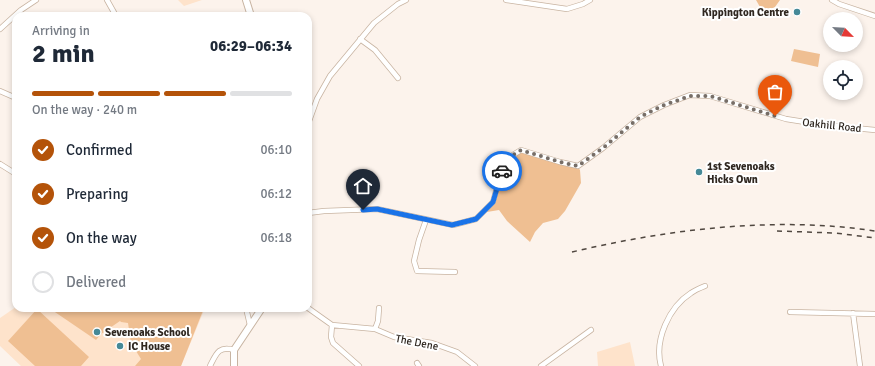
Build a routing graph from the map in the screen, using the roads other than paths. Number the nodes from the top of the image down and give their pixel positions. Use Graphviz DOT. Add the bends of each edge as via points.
graph roads {
  1 [pos="36,0"];
  2 [pos="107,0"];
  3 [pos="246,0"];
  4 [pos="406,0"];
  5 [pos="506,0"];
  6 [pos="590,0"];
  7 [pos="832,0"];
  8 [pos="532,2"];
  9 [pos="19,12"];
  10 [pos="114,12"];
  11 [pos="250,12"];
  12 [pos="875,16"];
  13 [pos="12,18"];
  14 [pos="0,29"];
  15 [pos="360,39"];
  16 [pos="398,78"];
  17 [pos="0,91"];
  18 [pos="12,96"];
  19 [pos="312,113"];
  20 [pos="875,130"];
  21 [pos="0,164"];
  22 [pos="12,172"];
  23 [pos="312,212"];
  24 [pos="426,220"];
  25 [pos="455,272"];
  26 [pos="705,286"];
  27 [pos="379,308"];
  28 [pos="312,311"];
  29 [pos="247,312"];
  30 [pos="259,312"];
  31 [pos="790,312"];
  32 [pos="853,313"];
  33 [pos="379,314"];
  34 [pos="385,314"];
  35 [pos="875,314"];
  36 [pos="250,325"];
  37 [pos="332,325"];
  38 [pos="375,329"];
  39 [pos="591,330"];
  40 [pos="234,350"];
  41 [pos="210,366"];
  42 [pos="234,366"];
  43 [pos="359,366"];
  44 [pos="475,366"];
  45 [pos="541,366"];
  46 [pos="661,366"];
  47 [pos="860,366"];
  1 -- 9 [label="street"];
  2 -- 10 [label="street"];
  3 -- 11 [label="street"];
  4 -- 15 [label="street" via="374,23"];
  5 -- 8 [label="street"];
  6 -- 8 [label="street" via="568,9"];
  7 -- 12 [label="street"];
  13 -- 14 [label="street"];
  15 -- 16 [label="street" via="375,50"];
  15 -- 19 [label="street" via="330,76"];
  17 -- 18 [label="street"];
  20 -- 24 [label="street, Oakhill Road" via="786,119 710,96 690,96 640,117 578,166 521,150 508,158 493,202 476,219 452,225"];
  21 -- 22 [label="street"];
  23 -- 24 [label="street, Oakhill Road" via="377,209"];
  24 -- 25 [label="street" via="414,261 418,271"];
  26 -- 46 [label="street" via="678,303 671,314 660,346"];
  27 -- 33 [label="street"];
  28 -- 37 [label="street, The Dene"];
  29 -- 36 [label="street"];
  30 -- 36 [label="street"];
  31 -- 32 [label="street"];
  32 -- 35 [label="street"];
  32 -- 47 [label="street"];
  33 -- 34 [label="street"];
  33 -- 38 [label="street"];
  36 -- 40 [label="street"];
  37 -- 38 [label="street, The Dene"];
  37 -- 43 [label="street" via="333,343"];
  38 -- 44 [label="street, The Dene" via="390,336 432,343 453,350"];
  39 -- 45 [label="street"];
  40 -- 41 [label="street" via="220,350"];
  40 -- 42 [label="street"];
}
